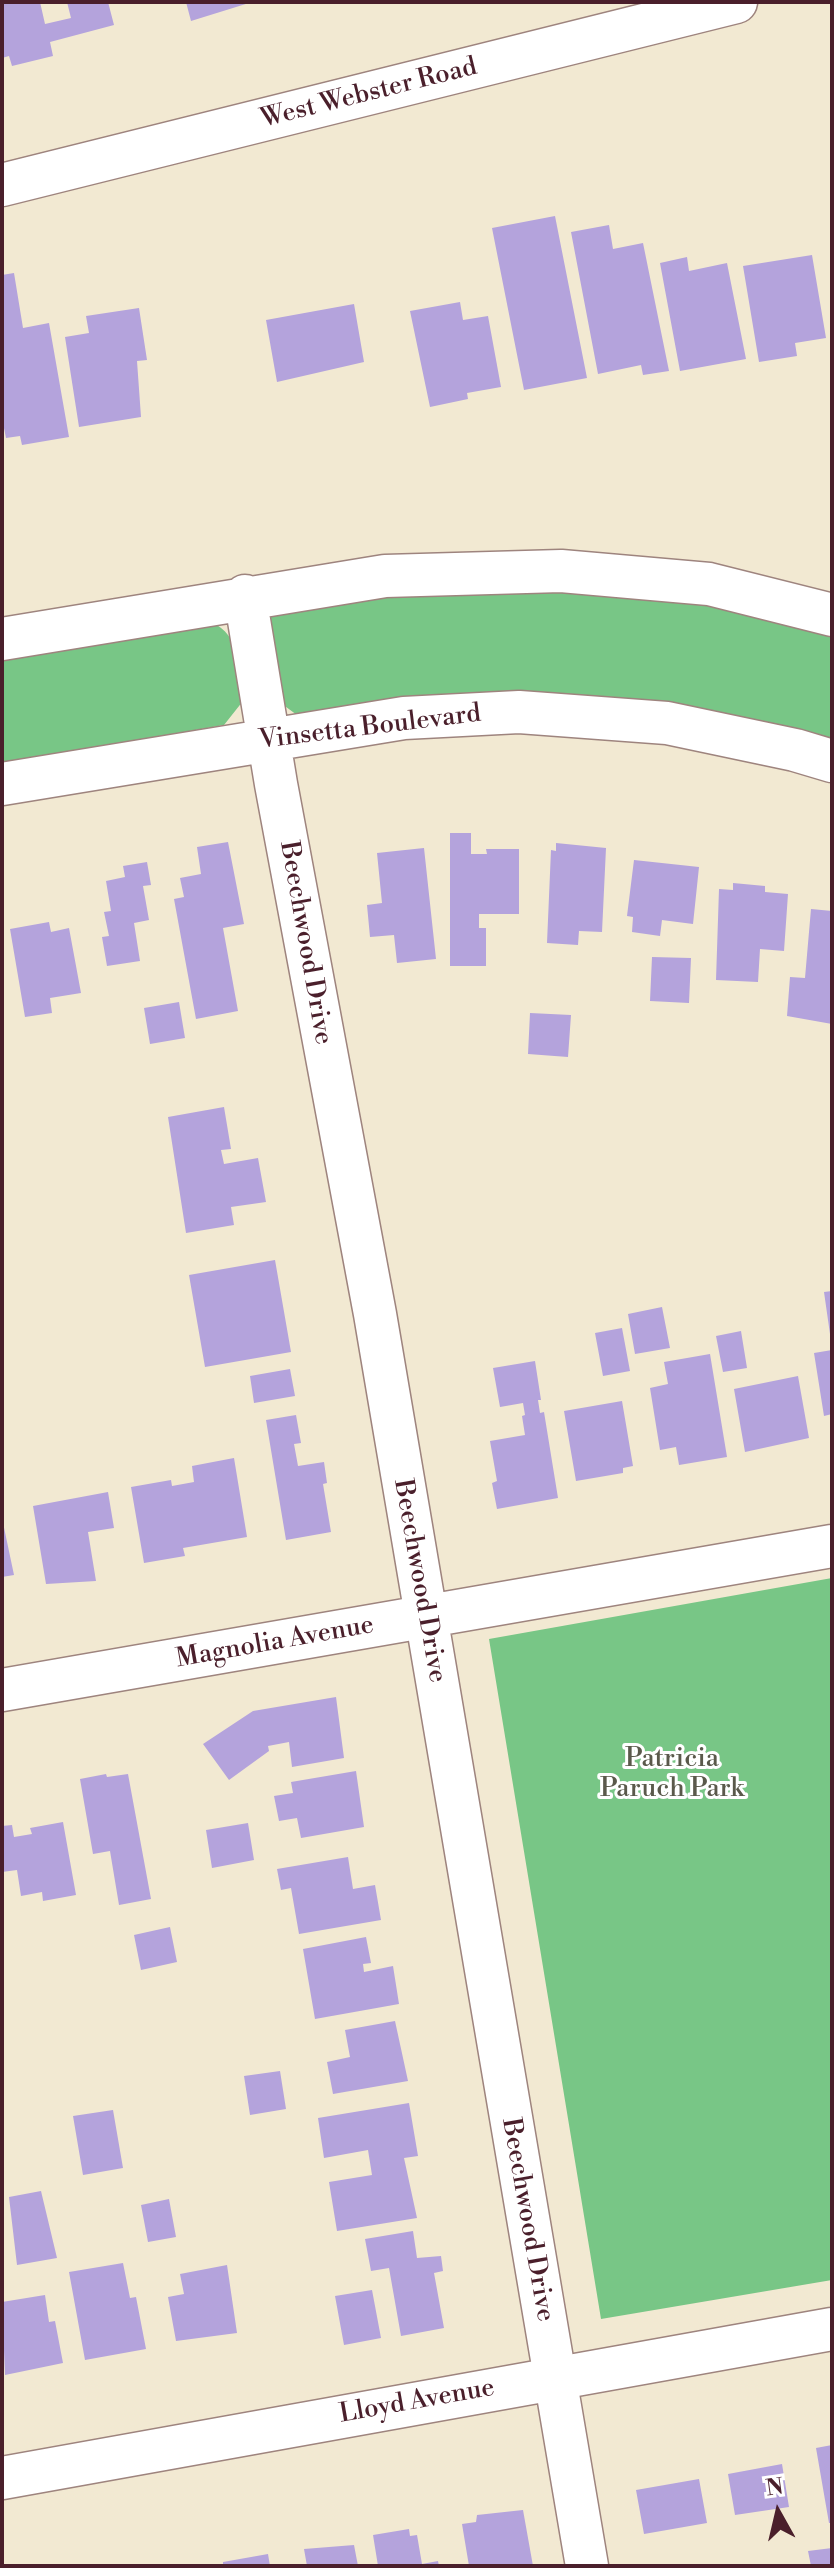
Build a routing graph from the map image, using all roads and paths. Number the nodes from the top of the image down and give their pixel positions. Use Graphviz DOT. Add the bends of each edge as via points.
graph roads {
  1 [pos="736,2"];
  2 [pos="2,185"];
  3 [pos="245,596"];
  4 [pos="832,615"];
  5 [pos="2,639"];
  6 [pos="268,738"];
  7 [pos="832,761"];
  8 [pos="2,784"];
  9 [pos="832,1546"];
  10 [pos="425,1618"];
  11 [pos="2,1690"];
  12 [pos="832,2329"];
  13 [pos="554,2377"];
  14 [pos="2,2478"];
  15 [pos="587,2566"];
  1 -- 2 [label="street, West Webster Road"];
  3 -- 4 [label="street" via="385,576 561,571 709,584"];
  3 -- 5 [label="street"];
  3 -- 6 [label="street, Beechwood Drive"];
  6 -- 7 [label="street, Vinsetta Boulevard" via="404,718 519,712 667,723"];
  6 -- 8 [label="street, Vinsetta Boulevard"];
  6 -- 10 [label="street, Beechwood Drive" via="375,1314"];
  9 -- 10 [label="street, Magnolia Avenue"];
  10 -- 11 [label="street, Magnolia Avenue"];
  10 -- 13 [label="street, Beechwood Drive"];
  12 -- 13 [label="street, Lloyd Avenue"];
  13 -- 14 [label="street, Lloyd Avenue"];
  13 -- 15 [label="street, Beechwood Drive"];
}
